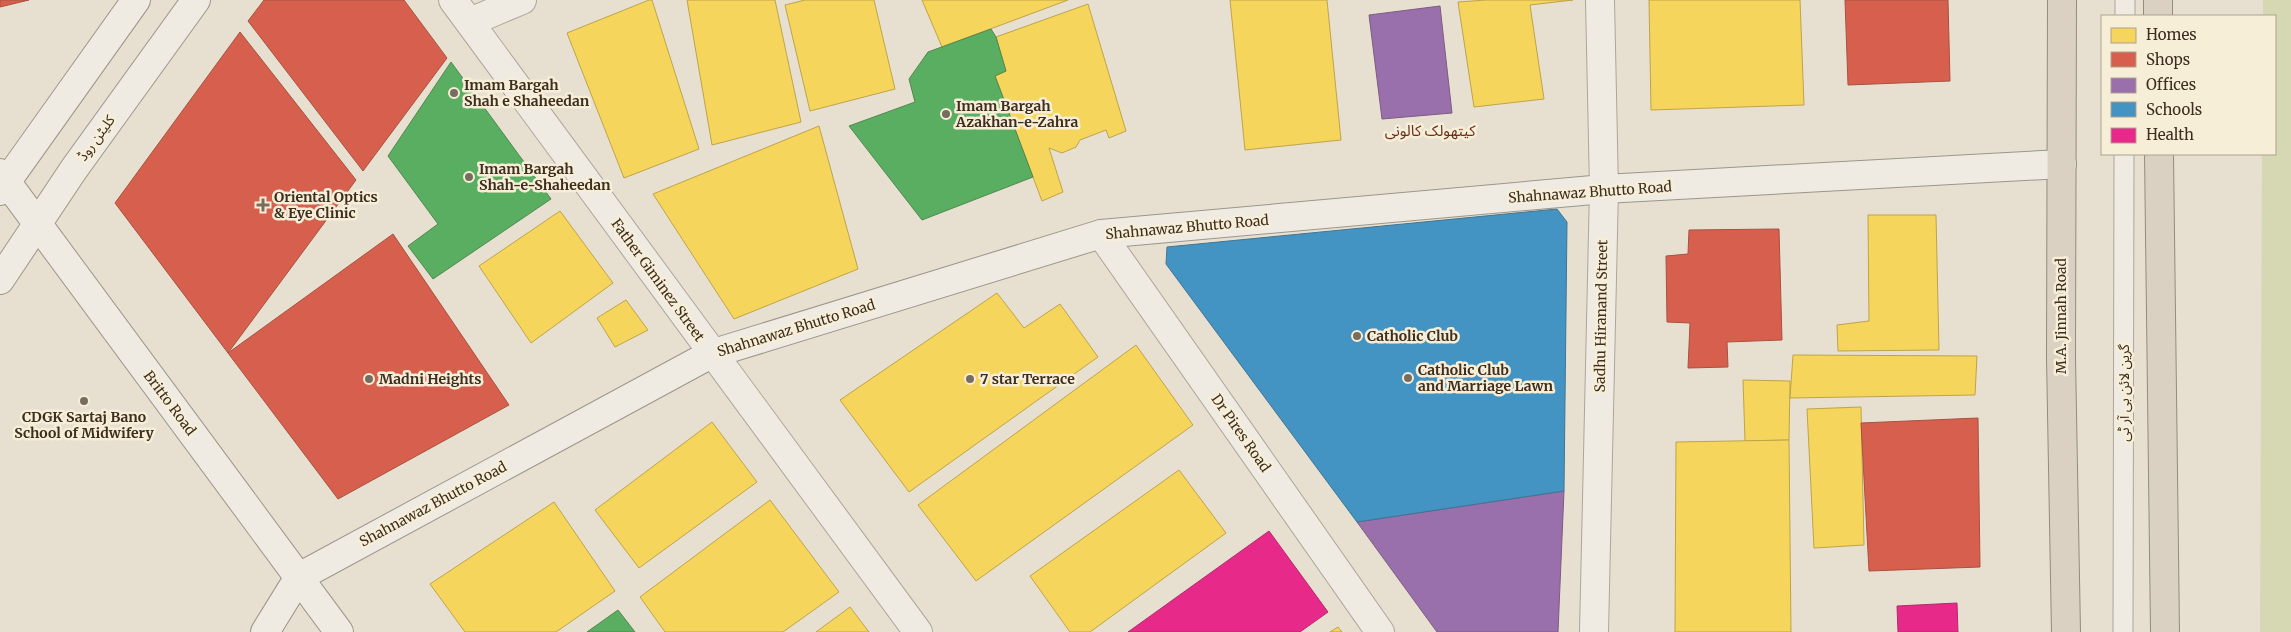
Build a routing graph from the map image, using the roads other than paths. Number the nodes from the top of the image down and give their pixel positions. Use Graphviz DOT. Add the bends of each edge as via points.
graph roads {
  1 [pos="136,0"];
  2 [pos="196,0"];
  3 [pos="453,0"];
  4 [pos="522,0"];
  5 [pos="1600,0"];
  6 [pos="2062,0"];
  7 [pos="2125,0"];
  8 [pos="2158,0"];
  9 [pos="2125,15"];
  10 [pos="2158,15"];
  11 [pos="470,22"];
  12 [pos="2124,155"];
  13 [pos="2159,155"];
  14 [pos="2062,164"];
  15 [pos="2,182"];
  16 [pos="1604,190"];
  17 [pos="38,226"];
  18 [pos="1101,234"];
  19 [pos="0,280"];
  20 [pos="711,354"];
  21 [pos="299,577"];
  22 [pos="265,632"];
  23 [pos="340,632"];
  24 [pos="918,632"];
  25 [pos="1380,632"];
  26 [pos="1594,632"];
  27 [pos="2066,632"];
  28 [pos="2124,632"];
  29 [pos="2165,632"];
  1 -- 15 [label="street"];
  2 -- 17 [label="street, کلیٹن روڈ" via="74,169"];
  3 -- 11 [label="street, Father Giminez Street"];
  4 -- 11 [label="street"];
  5 -- 16 [label="street, Sadhu Hiranand Street"];
  6 -- 14 [label="highway, M.A. Jinnah Road"];
  7 -- 9 [label="lane"];
  8 -- 10 [label="highway"];
  11 -- 20 [label="street, Father Giminez Street"];
  12 -- 28 [label="lane, گرین لائن بی آر ٹی"];
  13 -- 29 [label="highway"];
  14 -- 16 [label="street, Shahnawaz Bhutto Road"];
  14 -- 27 [label="highway, M.A. Jinnah Road" via="2061,358"];
  15 -- 17 [label="street, Britto Road"];
  16 -- 18 [label="street, Shahnawaz Bhutto Road"];
  16 -- 26 [label="street, Sadhu Hiranand Street"];
  17 -- 19 [label="street, کلیٹن روڈ"];
  17 -- 21 [label="street, Britto Road"];
  18 -- 20 [label="street, Shahnawaz Bhutto Road"];
  18 -- 25 [label="street, Dr Pires Road"];
  20 -- 21 [label="street, Shahnawaz Bhutto Road"];
  20 -- 24 [label="street, Father Giminez Street"];
  21 -- 22 [label="street, Shahnawaz Bhutto Road"];
  21 -- 23 [label="street, Britto Road"];
}
